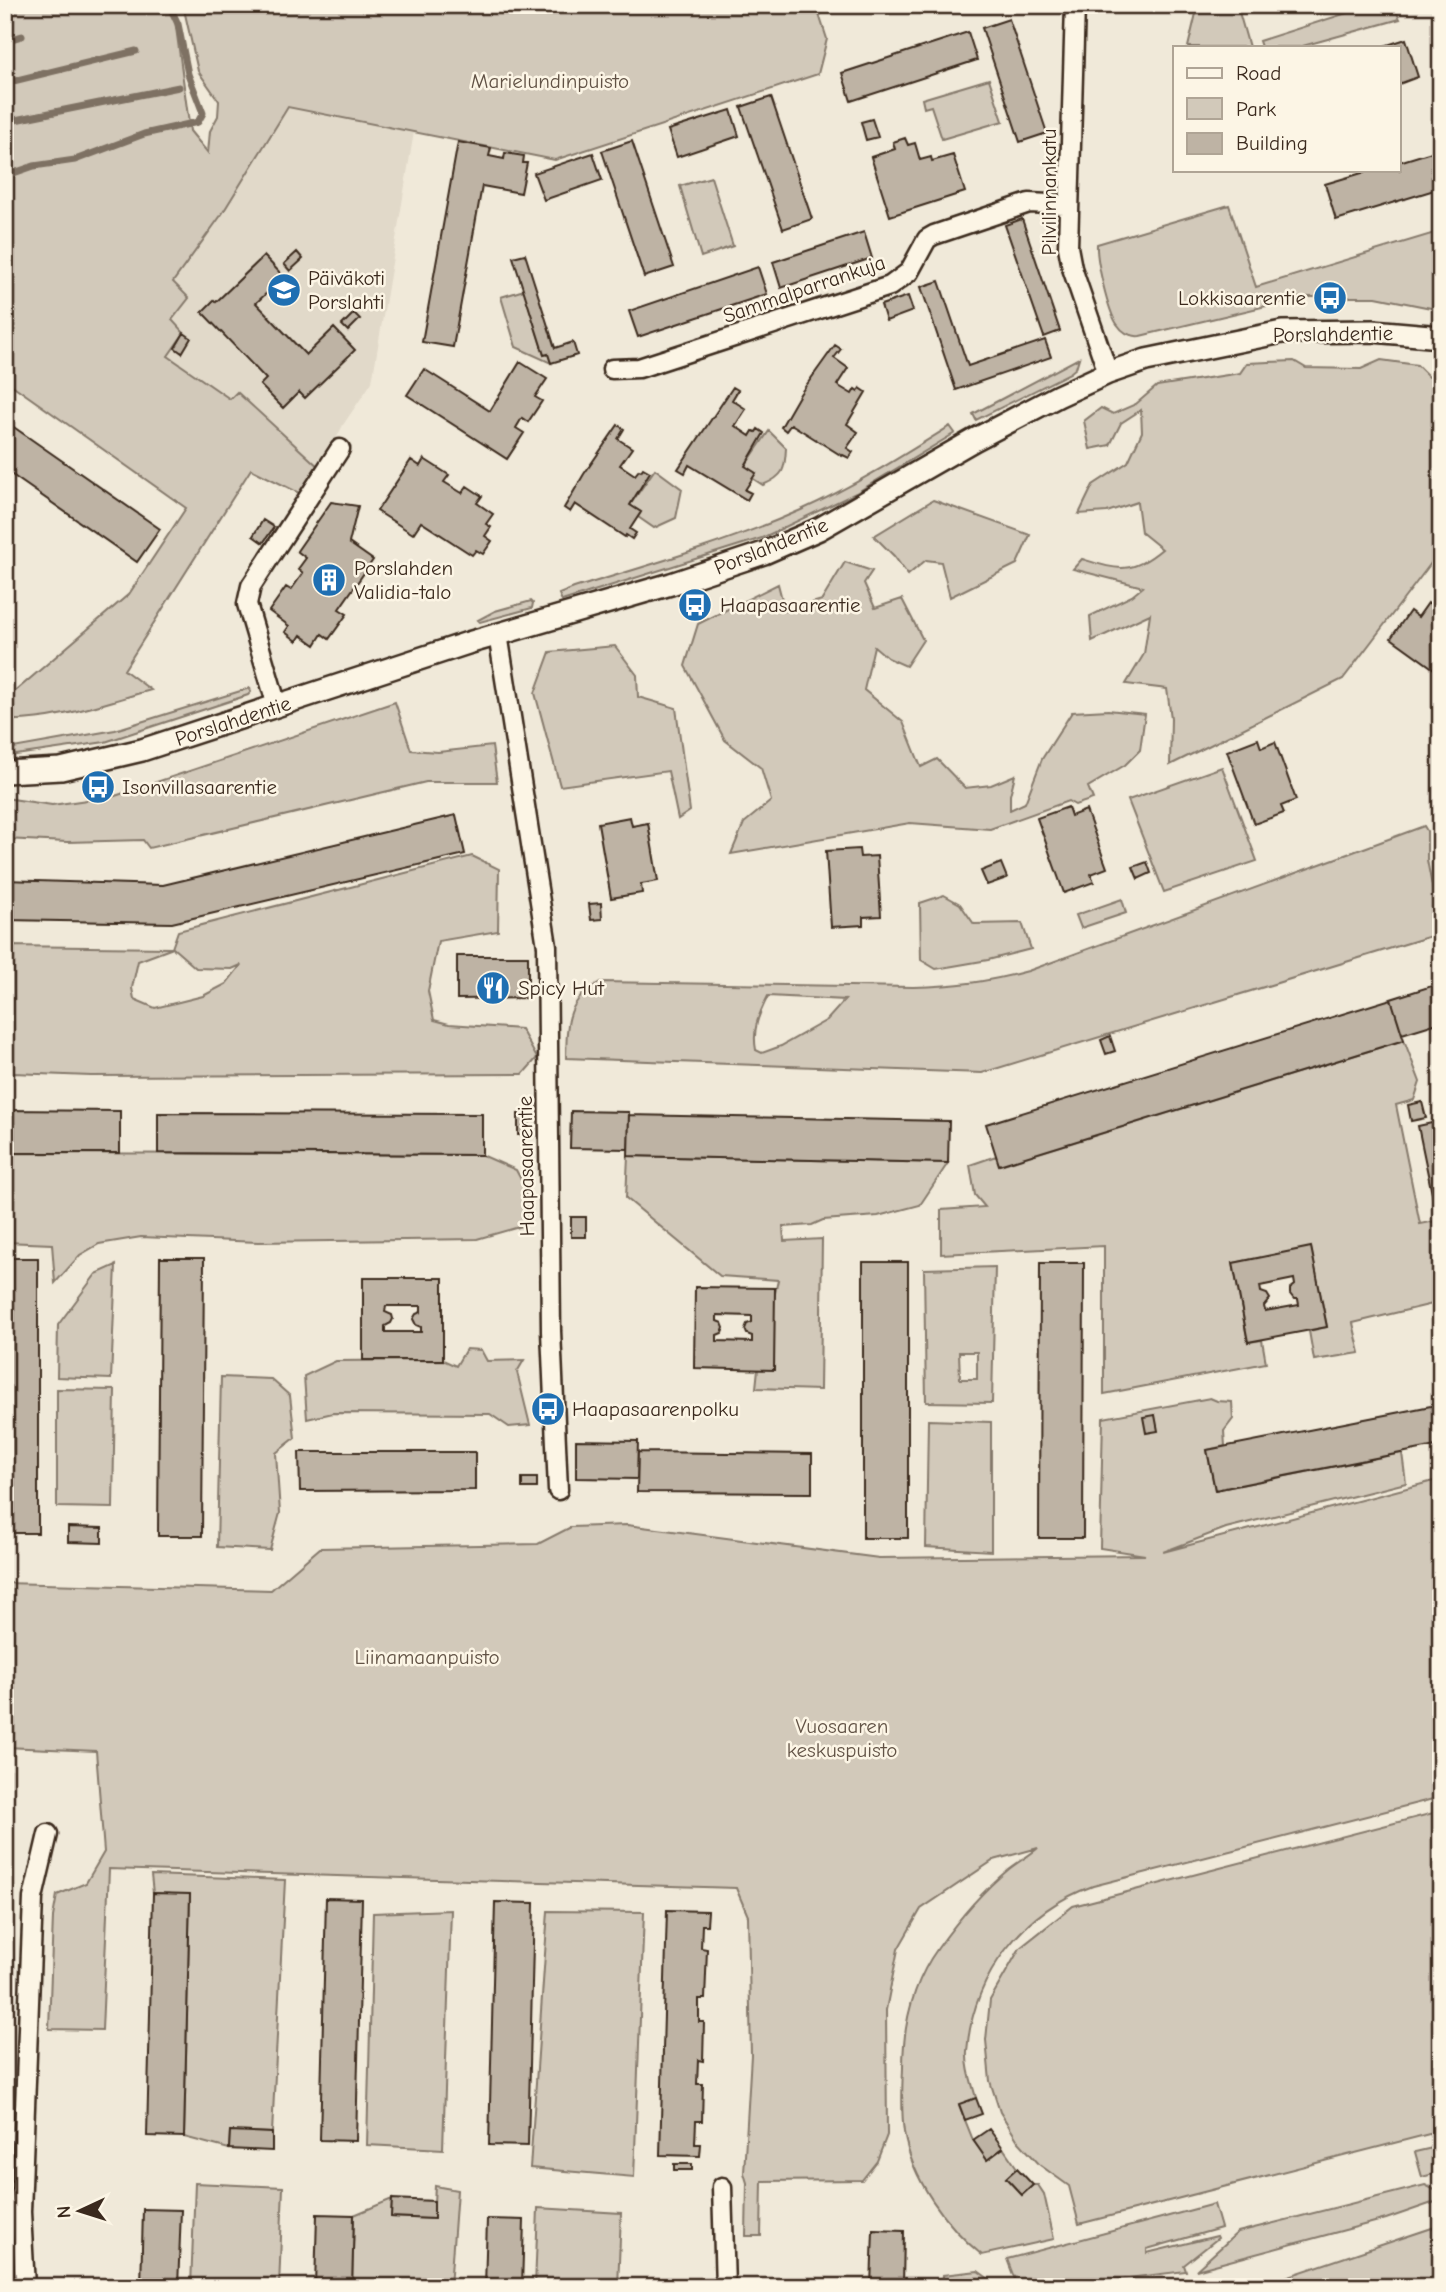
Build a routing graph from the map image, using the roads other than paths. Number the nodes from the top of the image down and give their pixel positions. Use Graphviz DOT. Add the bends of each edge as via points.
graph roads {
  1 [pos="1075,5"];
  2 [pos="1069,205"];
  3 [pos="1441,337"];
  4 [pos="612,369"];
  5 [pos="1108,373"];
  6 [pos="340,449"];
  7 [pos="498,634"];
  8 [pos="277,706"];
  9 [pos="5,772"];
  10 [pos="558,1490"];
  11 [pos="48,1833"];
  12 [pos="722,2187"];
  13 [pos="25,2287"];
  14 [pos="725,2287"];
  1 -- 2 [label="street, Pilvilinnankatu"];
  2 -- 4 [label="street, Sammalparrankuja" via="1030,203 934,235 926,239 909,272 890,286 639,368"];
  2 -- 5 [label="street, Pilvilinnankatu" via="1069,258"];
  3 -- 5 [label="street, Porslahdentie" via="1373,331 1282,332 1146,360"];
  5 -- 7 [label="street, Porslahdentie" via="974,440 819,529 764,553"];
  6 -- 8 [label="street" via="248,597"];
  7 -- 8 [label="street, Porslahdentie"];
  7 -- 10 [label="street, Haapasaarentie" via="547,946 551,1331"];
  8 -- 9 [label="street, Porslahdentie" via="112,759 61,769"];
  11 -- 13 [label="street" via="33,1898 21,2212"];
  12 -- 14 [label="street"];
}
